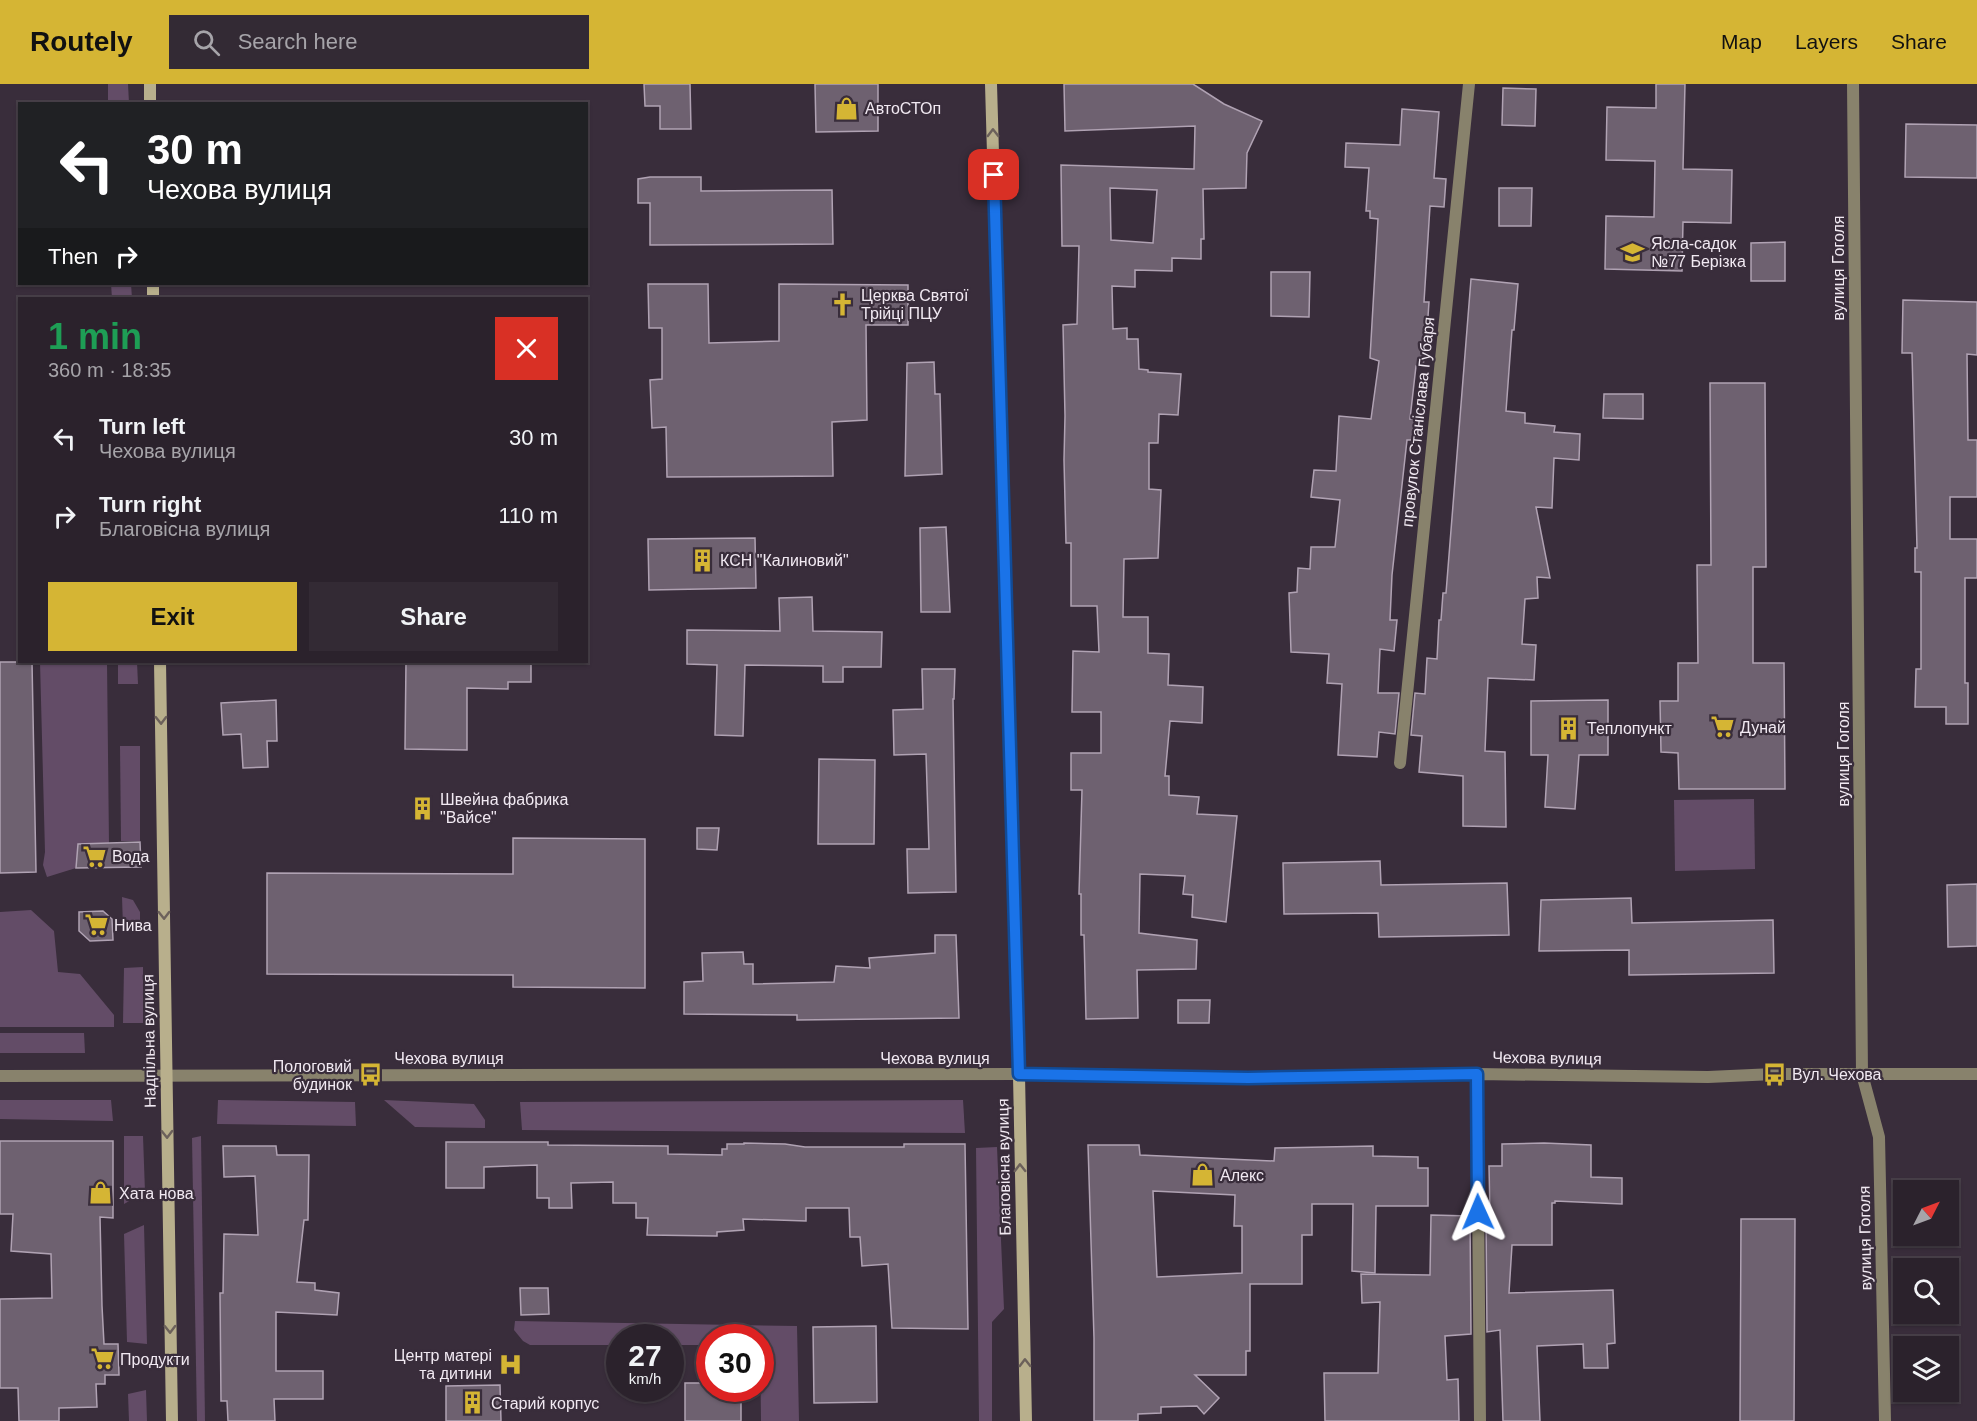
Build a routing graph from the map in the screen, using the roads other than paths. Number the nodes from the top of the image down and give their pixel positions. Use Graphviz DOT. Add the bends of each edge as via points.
graph roads {
  1 [pos="150,84"];
  2 [pos="992,84"];
  3 [pos="1469,84"];
  4 [pos="1853,84"];
  5 [pos="150,102"];
  6 [pos="160,663"];
  7 [pos="1400,762"];
  8 [pos="1019,1074"];
  9 [pos="1477,1074"];
  10 [pos="1862,1074"];
  11 [pos="1977,1074"];
  12 [pos="166,1075"];
  13 [pos="0,1076"];
  14 [pos="172,1421"];
  15 [pos="1026,1421"];
  16 [pos="1480,1421"];
  17 [pos="1885,1421"];
  1 -- 5 [label="main road"];
  8 -- 2 [label="main road, Благовісна вулиця, one-way"];
  3 -- 7 [label="street, провулок Станіслава Губаря"];
  4 -- 10 [label="street, вулиця Гоголя"];
  6 -- 12 [label="main road, Надпільна вулиця, one-way"];
  8 -- 9 [label="street, Чехова вулиця" via="1248,1078"];
  8 -- 12 [label="street, Чехова вулиця"];
  15 -- 8 [label="main road, Благовісна вулиця, one-way"];
  9 -- 10 [label="street, Чехова вулиця"];
  9 -- 16 [label="street"];
  10 -- 11 [label="street, Чехова вулиця"];
  10 -- 17 [label="street, вулиця Гоголя" via="1879,1137"];
  12 -- 13 [label="street, Чехова вулиця"];
  12 -- 14 [label="main road, Надпільна вулиця, one-way"];
}
